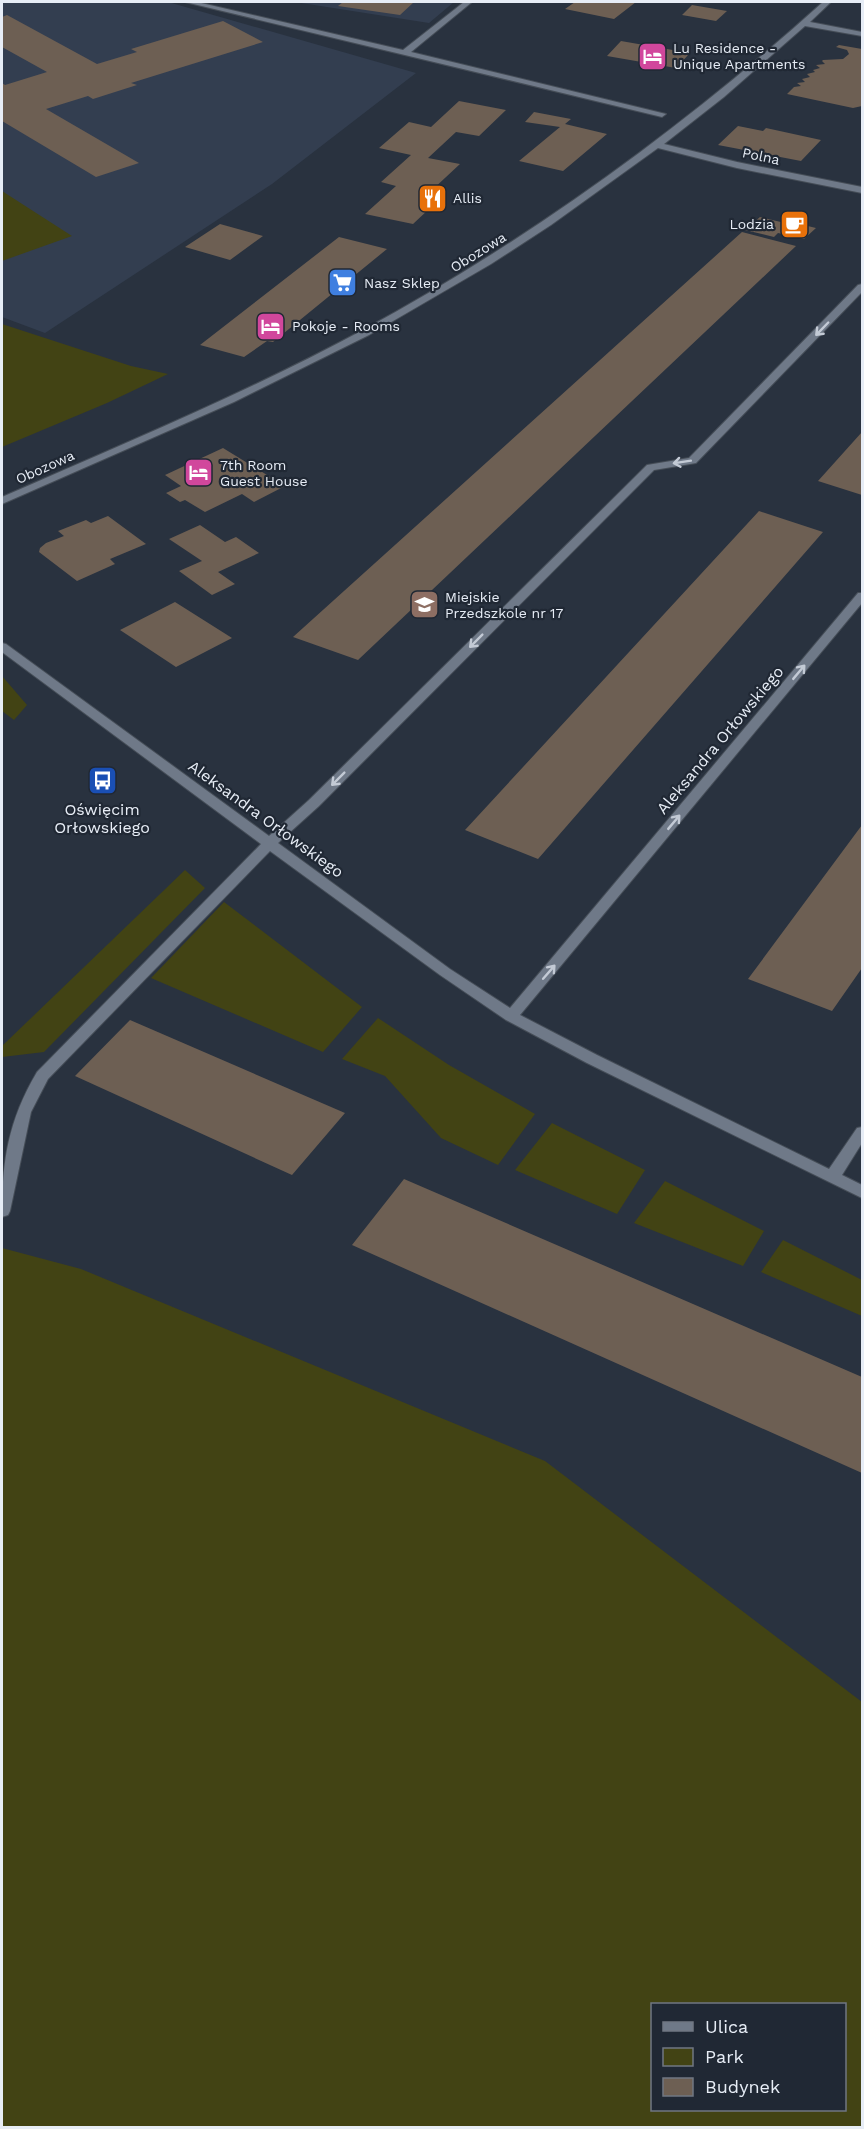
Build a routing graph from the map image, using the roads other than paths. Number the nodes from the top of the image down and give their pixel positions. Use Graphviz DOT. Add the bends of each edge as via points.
graph roads {
  1 [pos="189,2"];
  2 [pos="468,2"];
  3 [pos="827,2"];
  4 [pos="803,23"];
  5 [pos="862,34"];
  6 [pos="405,53"];
  7 [pos="663,114"];
  8 [pos="655,145"];
  9 [pos="862,189"];
  10 [pos="862,287"];
  11 [pos="2,501"];
  12 [pos="862,596"];
  13 [pos="2,647"];
  14 [pos="269,844"];
  15 [pos="511,1016"];
  16 [pos="862,1132"];
  17 [pos="832,1177"];
  18 [pos="862,1192"];
  19 [pos="2,1211"];
  1 -- 6 [label="street"];
  2 -- 6 [label="street"];
  3 -- 4 [label="street, Obozowa"];
  4 -- 5 [label="street"];
  4 -- 8 [label="street, Obozowa" via="717,98"];
  6 -- 7 [label="street"];
  8 -- 9 [label="street, Polna"];
  8 -- 11 [label="street, Obozowa" via="494,259 364,334 185,421"];
  10 -- 14 [label="street, one-way" via="692,461 651,467"];
  15 -- 12 [label="street, Aleksandra Orłowskiego, one-way"];
  13 -- 14 [label="street, Aleksandra Orłowskiego"];
  14 -- 15 [label="street, Aleksandra Orłowskiego"];
  14 -- 19 [label="street" via="42,1076 23,1112"];
  15 -- 17 [label="street, Aleksandra Orłowskiego"];
  16 -- 17 [label="street"];
  17 -- 18 [label="street, Aleksandra Orłowskiego"];
}
